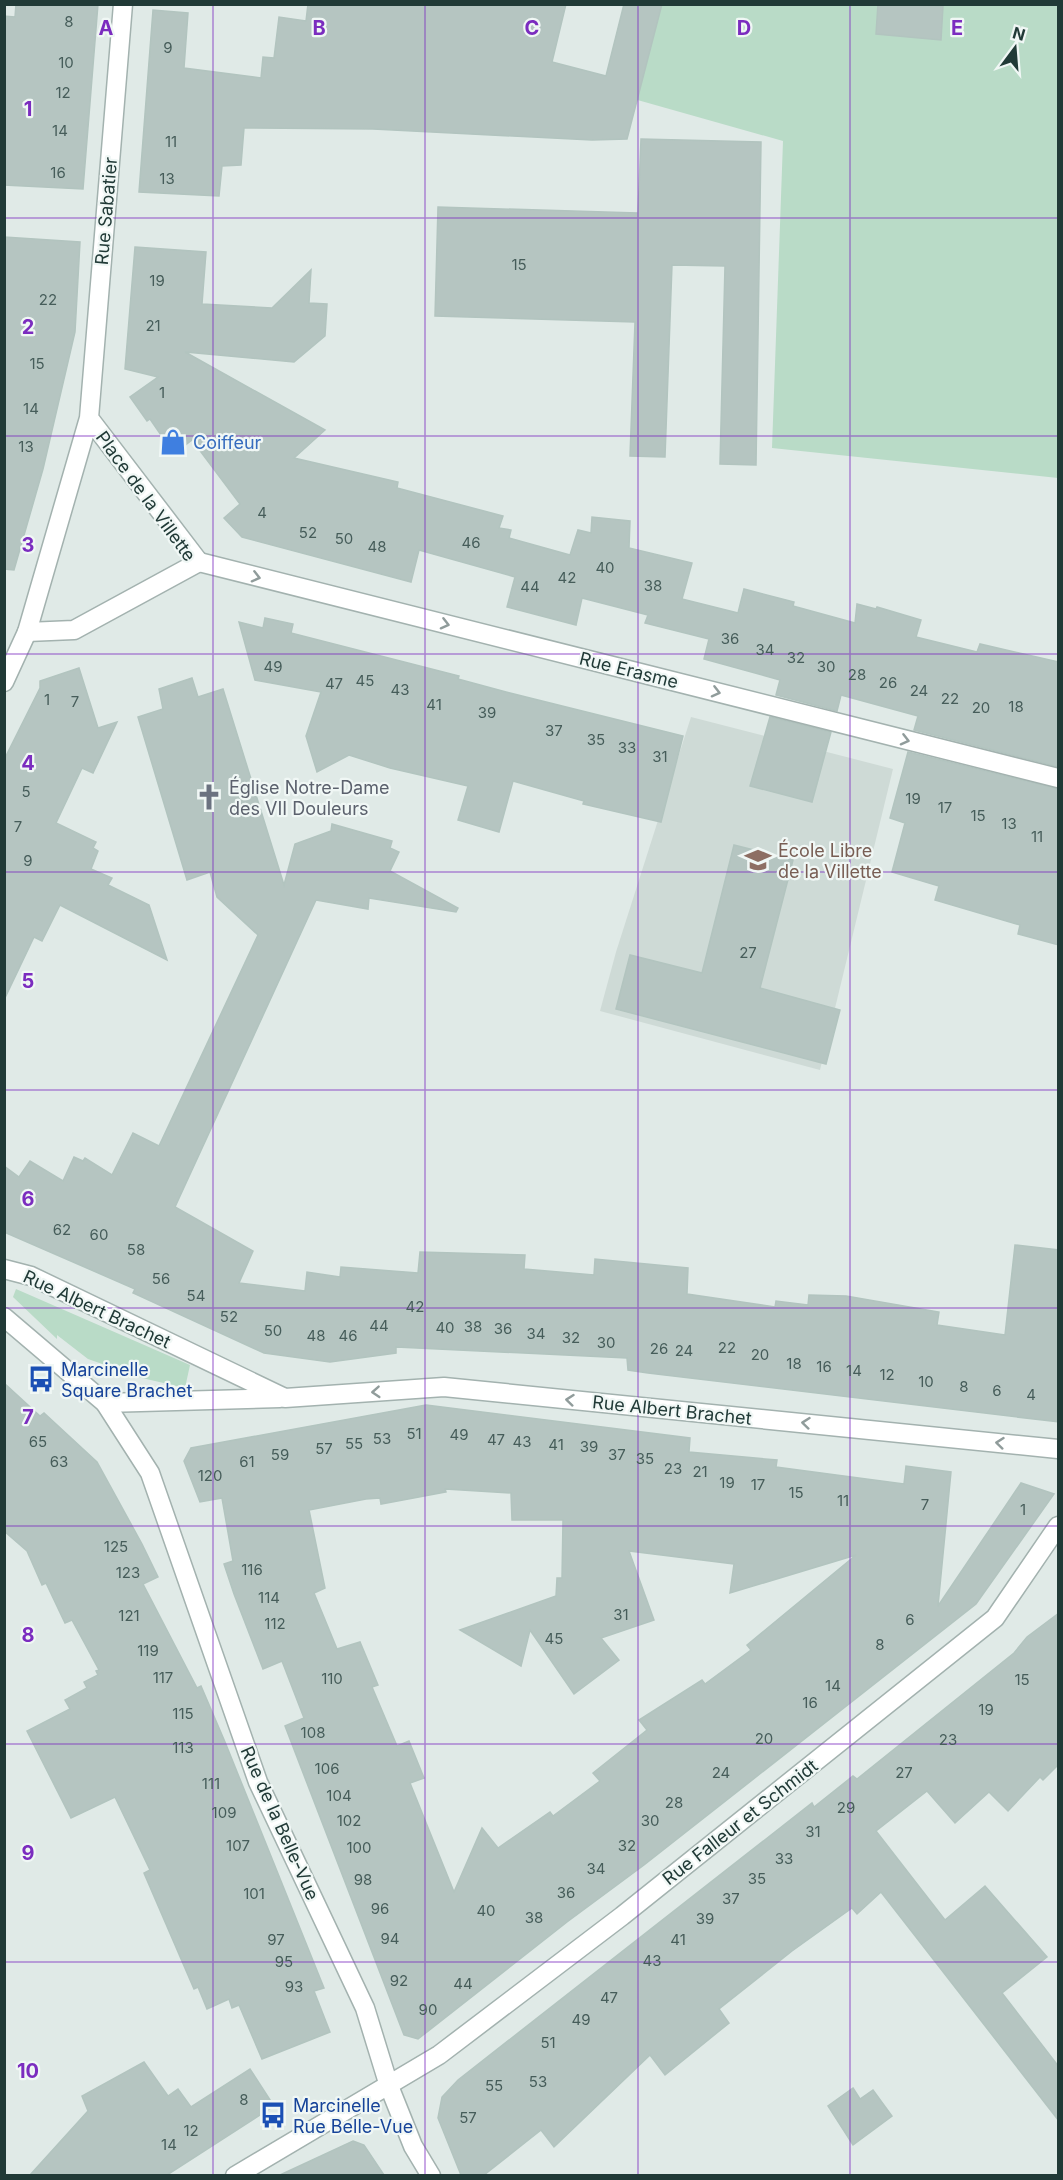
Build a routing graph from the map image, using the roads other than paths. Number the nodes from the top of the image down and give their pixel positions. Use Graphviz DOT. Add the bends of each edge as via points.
graph roads {
  1 [pos="123,4"];
  2 [pos="89,418"];
  3 [pos="199,562"];
  4 [pos="27,632"];
  5 [pos="4,682"];
  6 [pos="1059,778"];
  7 [pos="4,1269"];
  8 [pos="4,1317"];
  9 [pos="285,1398"];
  10 [pos="105,1403"];
  11 [pos="1059,1449"];
  12 [pos="1059,1526"];
  13 [pos="389,2086"];
  14 [pos="235,2175"];
  15 [pos="431,2175"];
  1 -- 2 [label="street, Rue Sabatier"];
  2 -- 3 [label="street, Place de la Villette"];
  2 -- 4 [label="street, Place de la Villette"];
  3 -- 4 [label="street, Place de la Villette" via="74,630"];
  3 -- 6 [label="street, Rue Erasme, one-way"];
  4 -- 5 [label="street"];
  7 -- 9 [label="street, Rue Albert Brachet" via="32,1276"];
  8 -- 10 [label="street"];
  9 -- 10 [label="street, Rue Albert Brachet"];
  11 -- 9 [label="street, Rue Albert Brachet, one-way" via="444,1387"];
  10 -- 13 [label="street, Rue de la Belle-Vue" via="150,1473 258,1782 365,2008"];
  12 -- 13 [label="street, Rue Falleur et Schmidt" via="995,1618 622,1916 439,2055"];
  13 -- 14 [label="street, Rue Falleur et Schmidt"];
  13 -- 15 [label="street, Rue de la Belle-Vue" via="413,2146"];
}
